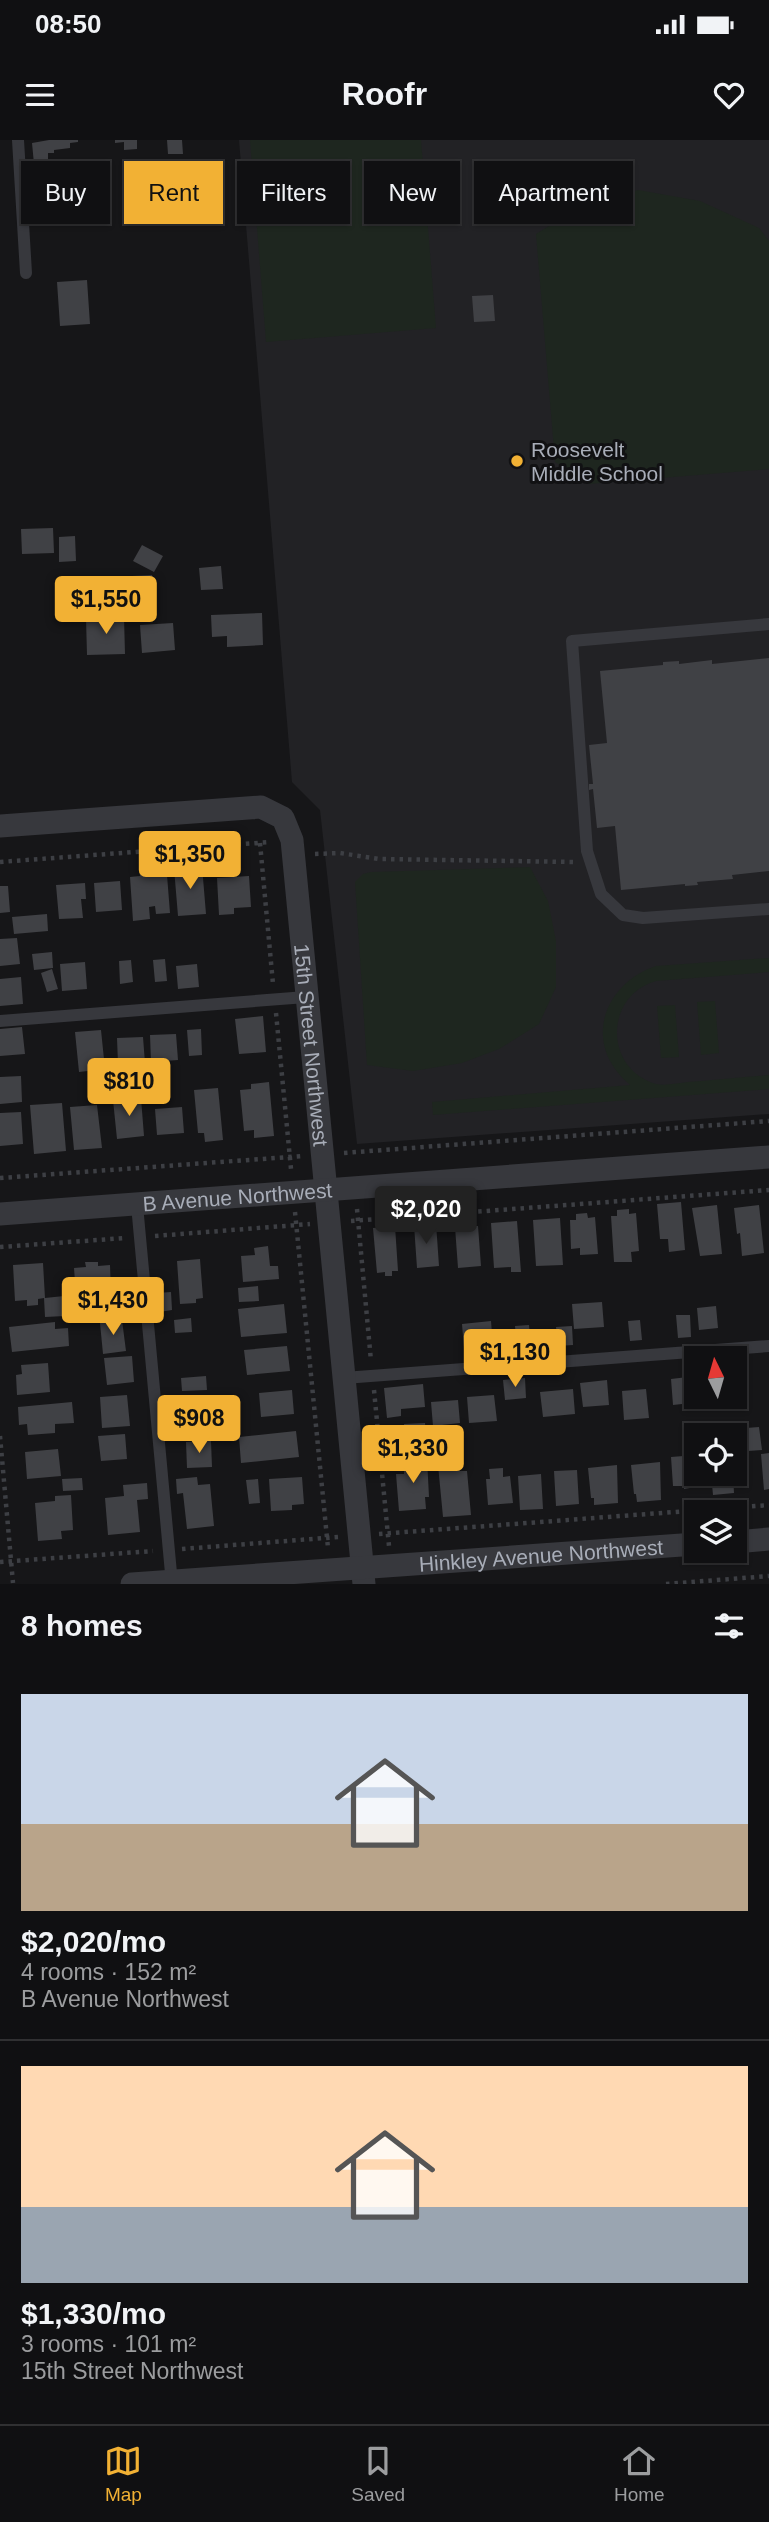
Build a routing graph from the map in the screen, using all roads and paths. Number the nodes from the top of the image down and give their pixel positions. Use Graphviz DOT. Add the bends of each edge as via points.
graph roads {
  1 [pos="18,140"];
  2 [pos="26,273"];
  3 [pos="769,624"];
  4 [pos="0,826"];
  5 [pos="292,846"];
  6 [pos="0,862"];
  7 [pos="576,862"];
  8 [pos="769,909"];
  9 [pos="306,997"];
  10 [pos="0,1021"];
  11 [pos="769,1121"];
  12 [pos="353,1152"];
  13 [pos="338,1154"];
  14 [pos="305,1155"];
  15 [pos="769,1157"];
  16 [pos="354,1165"];
  17 [pos="0,1178"];
  18 [pos="325,1189"];
  19 [pos="769,1189"];
  20 [pos="137,1205"];
  21 [pos="295,1212"];
  22 [pos="0,1214"];
  23 [pos="344,1222"];
  24 [pos="769,1346"];
  25 [pos="344,1378"];
  26 [pos="0,1436"];
  27 [pos="769,1505"];
  28 [pos="373,1534"];
  29 [pos="769,1539"];
  30 [pos="747,1541"];
  31 [pos="684,1545"];
  32 [pos="329,1559"];
  33 [pos="363,1576"];
  34 [pos="769,1576"];
  35 [pos="172,1582"];
  36 [pos="13,1583"];
  37 [pos="132,1584"];
  38 [pos="666,1584"];
  1 -- 2 [label="lane"];
  3 -- 8 [label="lane" via="572,641 587,851 601,894 623,915 643,918"];
  4 -- 5 [label="street" via="261,807 283,818"];
  5 -- 6 [label="path"];
  5 -- 7 [label="path" via="400,860"];
  5 -- 9 [label="street, 15th Street Northwest"];
  9 -- 10 [label="lane"];
  9 -- 18 [label="street, 15th Street Northwest"];
  11 -- 12 [label="path"];
  12 -- 13 [label="path"];
  12 -- 16 [label="path"];
  14 -- 17 [label="path"];
  15 -- 18 [label="street, B Avenue Northwest"];
  18 -- 20 [label="street, B Avenue Northwest"];
  18 -- 25 [label="street, 15th Street Northwest"];
  19 -- 23 [label="path"];
  20 -- 22 [label="street, B Avenue Northwest"];
  20 -- 35 [label="lane"];
  21 -- 32 [label="path"];
  24 -- 25 [label="lane"];
  25 -- 33 [label="street, 15th Street Northwest"];
  26 -- 36 [label="path"];
  27 -- 28 [label="path"];
  29 -- 30 [label="street"];
  31 -- 33 [label="street, Hinkley Avenue Northwest"];
  33 -- 35 [label="street, Hinkley Avenue Northwest"];
  34 -- 38 [label="path"];
  35 -- 37 [label="street, Hinkley Avenue Northwest"];
}
